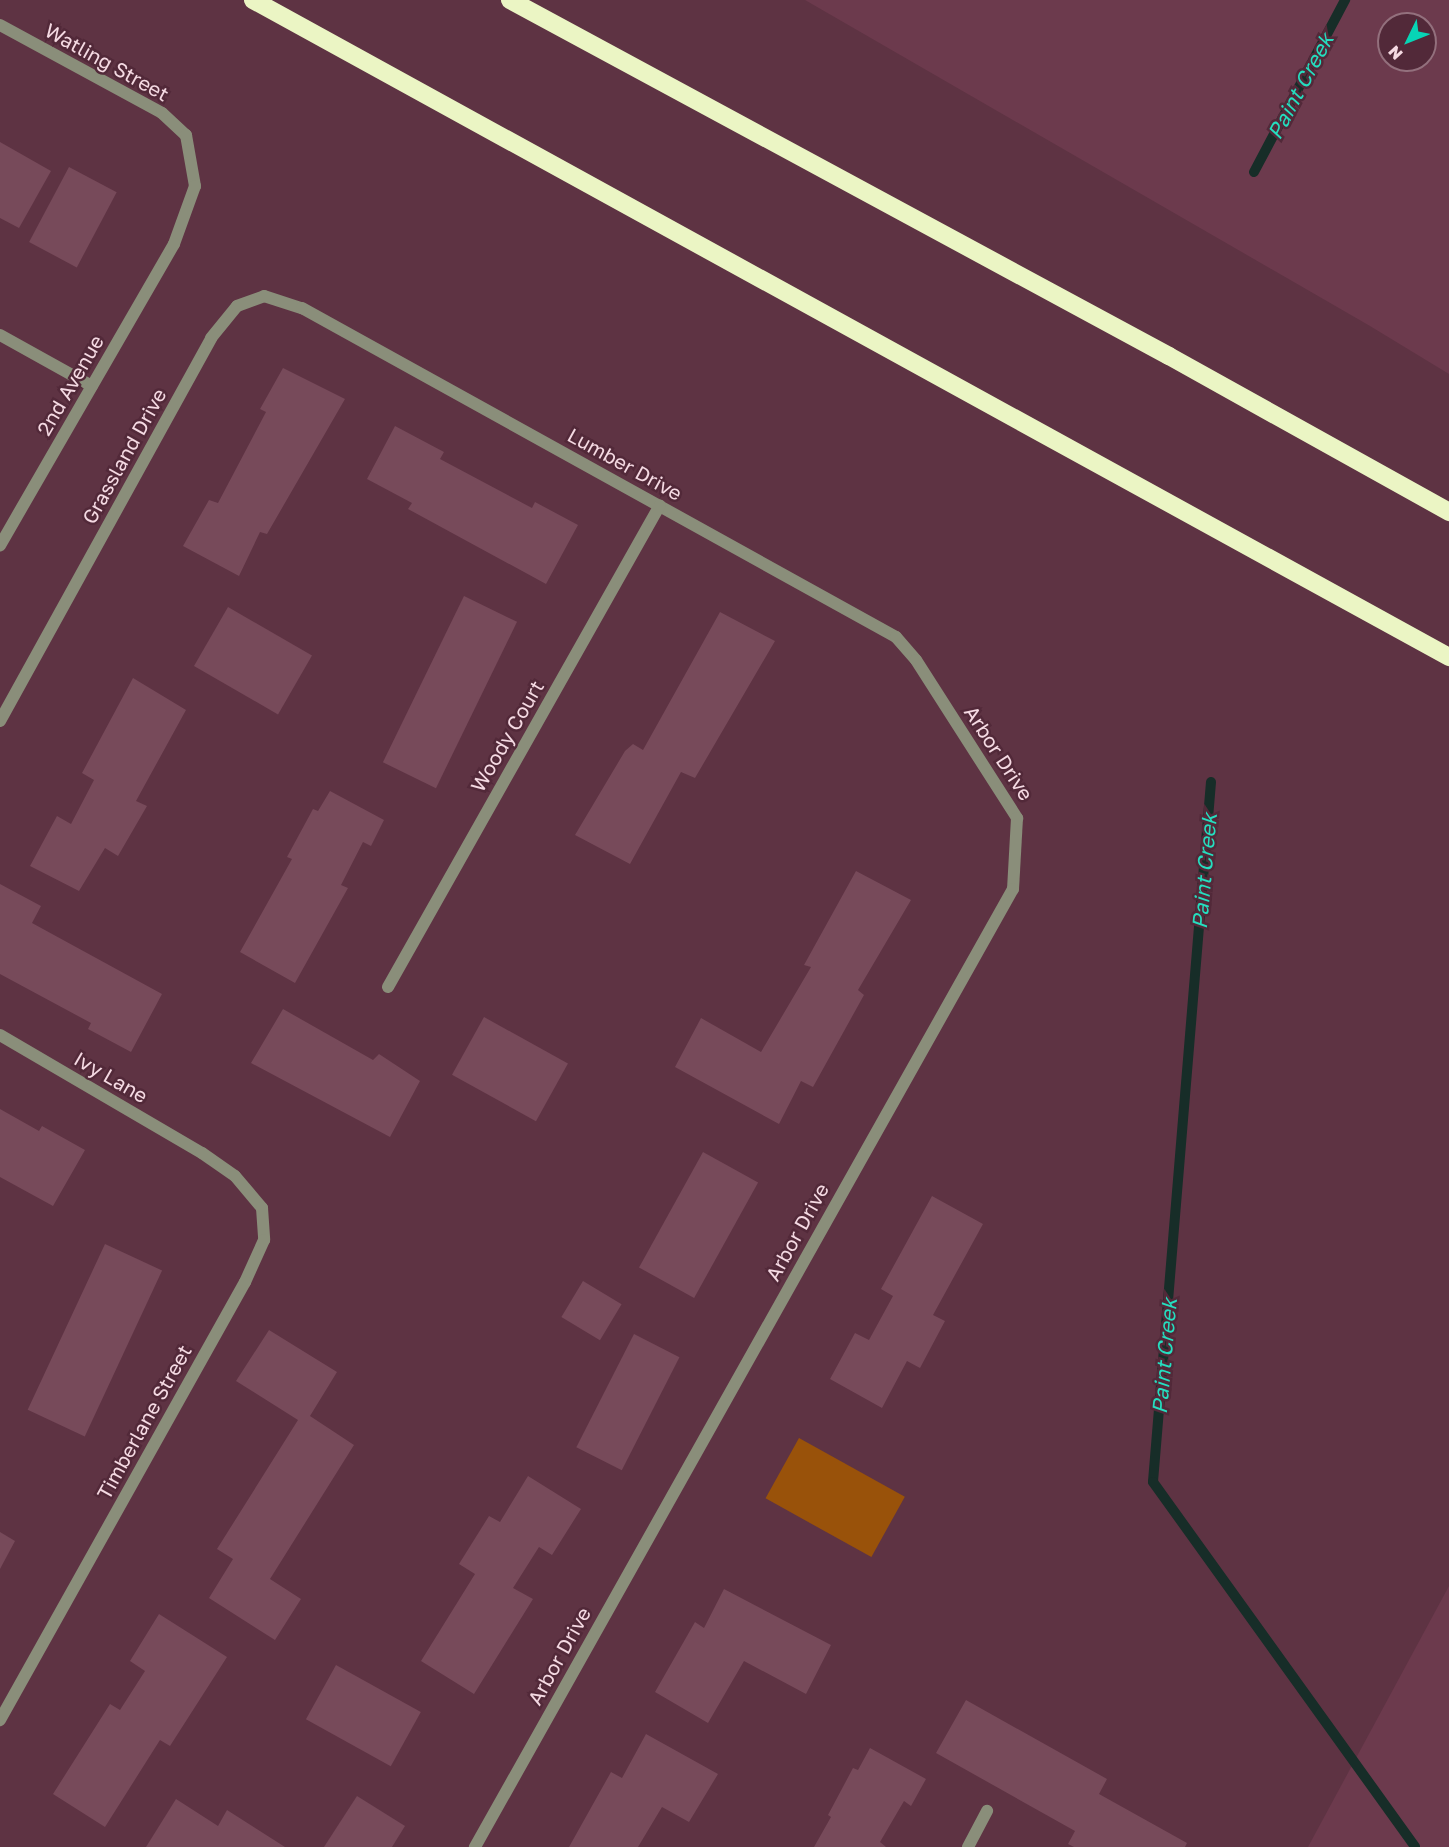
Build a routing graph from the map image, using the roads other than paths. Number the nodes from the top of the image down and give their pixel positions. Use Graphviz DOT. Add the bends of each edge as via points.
graph roads {
  1 [pos="254,0"];
  2 [pos="510,0"];
  3 [pos="0,25"];
  4 [pos="174,244"];
  5 [pos="335,326"];
  6 [pos="0,335"];
  7 [pos="92,386"];
  8 [pos="660,505"];
  9 [pos="1449,512"];
  10 [pos="0,545"];
  11 [pos="896,637"];
  12 [pos="1449,657"];
  13 [pos="0,721"];
  14 [pos="388,987"];
  15 [pos="0,1035"];
  16 [pos="202,1153"];
  17 [pos="0,1720"];
  18 [pos="987,1811"];
  19 [pos="475,1847"];
  20 [pos="968,1847"];
  1 -- 12 [label="highway"];
  2 -- 9 [label="highway"];
  3 -- 4 [label="street, Watling Street" via="162,113 186,135 195,186"];
  4 -- 7 [label="street, 2nd Avenue"];
  5 -- 8 [label="street, Lumber Drive"];
  5 -- 13 [label="street, Grassland Drive" via="302,308 264,296 237,306 211,338"];
  6 -- 7 [label="street"];
  7 -- 10 [label="street, 2nd Avenue"];
  8 -- 11 [label="street, Lumber Drive"];
  8 -- 14 [label="street, Woody Court"];
  11 -- 19 [label="street, Arbor Drive" via="916,660 1017,818 1013,889"];
  15 -- 16 [label="street, Ivy Lane"];
  16 -- 17 [label="street, Timberlane Street" via="235,1176 262,1208 264,1240 245,1282"];
  18 -- 20 [label="street"];
}
